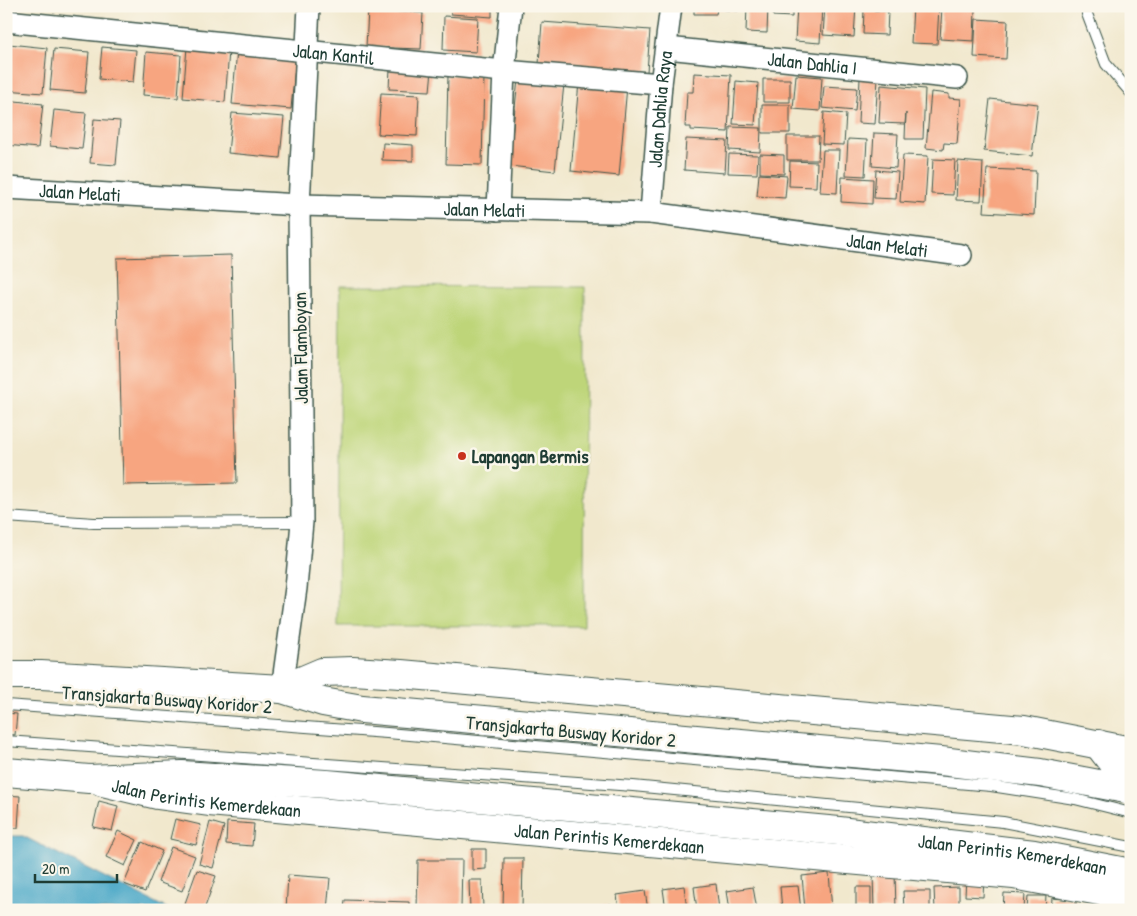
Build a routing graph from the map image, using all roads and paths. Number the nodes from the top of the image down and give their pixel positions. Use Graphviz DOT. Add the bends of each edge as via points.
graph roads {
  1 [pos="309,6"];
  2 [pos="511,6"];
  3 [pos="671,6"];
  4 [pos="1087,6"];
  5 [pos="6,20"];
  6 [pos="667,48"];
  7 [pos="305,51"];
  8 [pos="504,71"];
  9 [pos="957,78"];
  10 [pos="661,84"];
  11 [pos="1131,93"];
  12 [pos="6,188"];
  13 [pos="299,204"];
  14 [pos="498,210"];
  15 [pos="651,213"];
  16 [pos="961,255"];
  17 [pos="6,516"];
  18 [pos="302,522"];
  19 [pos="6,668"];
  20 [pos="6,675"];
  21 [pos="41,675"];
  22 [pos="282,689"];
  23 [pos="6,705"];
  24 [pos="6,741"];
  25 [pos="1098,744"];
  26 [pos="1131,751"];
  27 [pos="6,772"];
  28 [pos="88,779"];
  29 [pos="1131,789"];
  30 [pos="1131,813"];
  31 [pos="1131,847"];
  32 [pos="1131,873"];
  33 [pos="1131,897"];
  1 -- 7 [label="street, Jalan Flamboyan"];
  2 -- 8 [label="street"];
  3 -- 6 [label="street, Jalan Dahlia Raya"];
  4 -- 11 [label="lane" via="1106,64"];
  5 -- 7 [label="street, Jalan Kantil"];
  6 -- 9 [label="street, Jalan Dahlia I"];
  6 -- 10 [label="street, Jalan Dahlia Raya"];
  7 -- 8 [label="street, Jalan Kantil"];
  7 -- 13 [label="street, Jalan Flamboyan"];
  8 -- 10 [label="street, Jalan Kantil"];
  8 -- 14 [label="street"];
  10 -- 15 [label="street, Jalan Dahlia Raya"];
  12 -- 13 [label="street, Jalan Melati"];
  13 -- 14 [label="street, Jalan Melati"];
  13 -- 18 [label="street, Jalan Flamboyan"];
  14 -- 15 [label="street, Jalan Melati"];
  15 -- 16 [label="street, Jalan Melati"];
  17 -- 18 [label="lane" via="94,523"];
  18 -- 22 [label="street, Jalan Flamboyan"];
  19 -- 21 [label="main road"];
  20 -- 21 [label="main road"];
  21 -- 22 [label="main road"];
  22 -- 25 [label="main road" via="322,672 401,674 1014,729"];
  22 -- 29 [label="main road" via="323,702 362,709 941,760"];
  23 -- 30 [label="lane, Transjakarta Busway Koridor 2" via="387,733 991,786 1074,799"];
  24 -- 31 [label="lane" via="653,788 1003,822"];
  25 -- 26 [label="main road"];
  25 -- 29 [label="main road"];
  27 -- 28 [label="main road, Jalan Perintis Kemerdekaan"];
  28 -- 32 [label="main road, Jalan Perintis Kemerdekaan" via="182,775 347,786 839,831 1034,854"];
  28 -- 33 [label="main road, Jalan Perintis Kemerdekaan" via="178,799 1014,875"];
}
